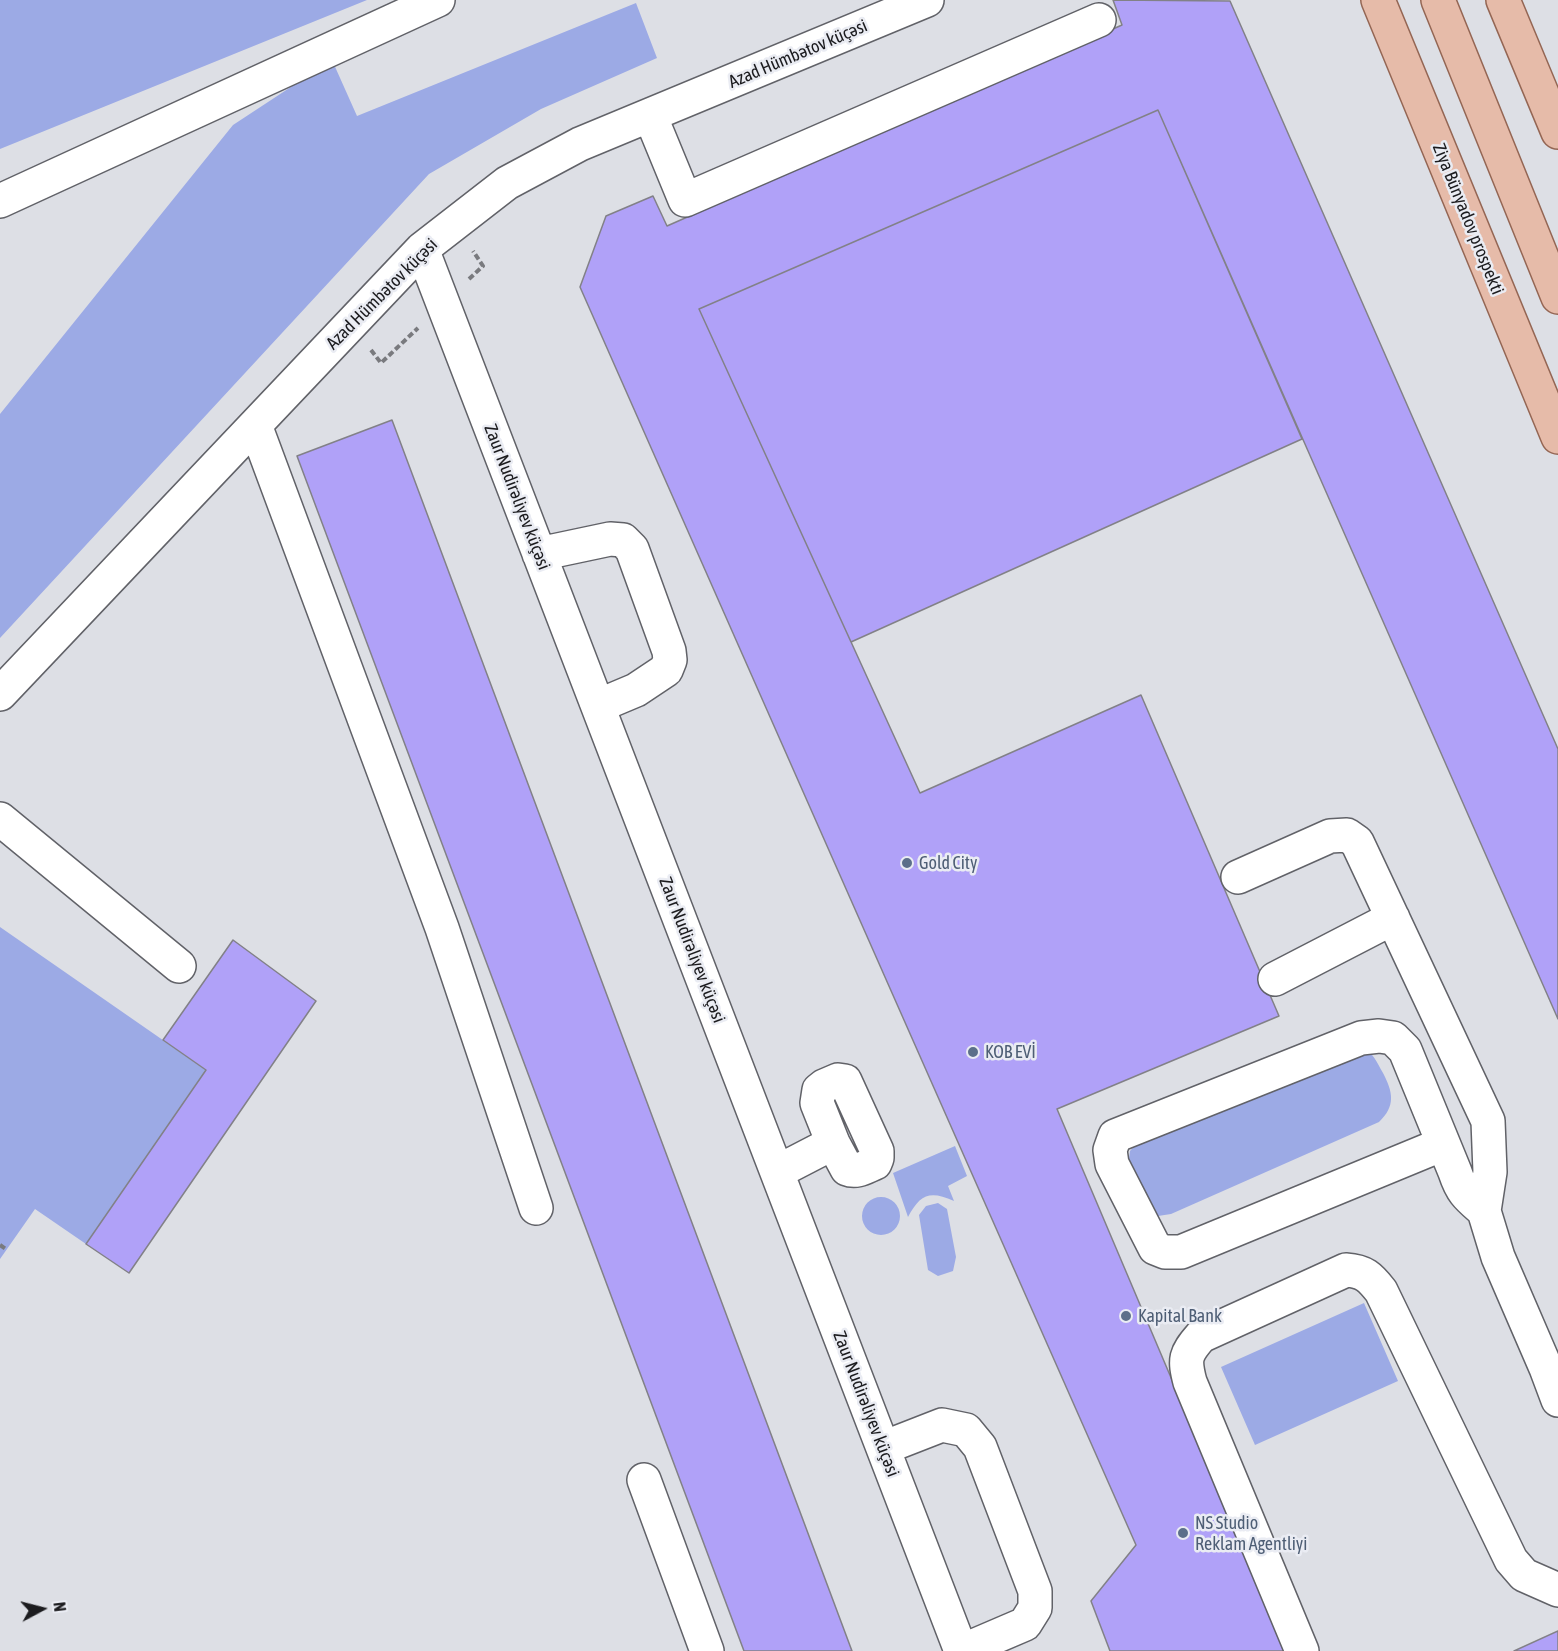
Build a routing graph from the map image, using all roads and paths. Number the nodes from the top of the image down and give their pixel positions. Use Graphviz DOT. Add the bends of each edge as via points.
graph roads {
  1 [pos="438,0"];
  2 [pos="927,0"];
  3 [pos="1378,0"];
  4 [pos="1438,0"];
  5 [pos="1503,0"];
  6 [pos="1099,20"];
  7 [pos="650,115"];
  8 [pos="1558,132"];
  9 [pos="0,201"];
  10 [pos="422,249"];
  11 [pos="1558,297"];
  12 [pos="255,425"];
  13 [pos="1558,437"];
  14 [pos="539,554"];
  15 [pos="0,694"];
  16 [pos="598,706"];
  17 [pos="0,819"];
  18 [pos="1238,877"];
  19 [pos="1393,918"];
  20 [pos="179,966"];
  21 [pos="1275,979"];
  22 [pos="833,1143"];
  23 [pos="1443,1144"];
  24 [pos="777,1172"];
  25 [pos="536,1208"];
  26 [pos="1484,1211"];
  27 [pos="0,1245"];
  28 [pos="7,1250"];
  29 [pos="1558,1400"];
  30 [pos="883,1448"];
  31 [pos="644,1480"];
  32 [pos="1558,1590"];
  33 [pos="707,1651"];
  34 [pos="962,1651"];
  35 [pos="1302,1651"];
  1 -- 9 [label="street"];
  2 -- 7 [label="street, Azad Hümbətov küçəsi"];
  3 -- 13 [label="main road, Ziya Bünyadov prospekti"];
  4 -- 11 [label="main road"];
  5 -- 8 [label="main road"];
  6 -- 7 [label="street" via="685,200"];
  7 -- 10 [label="street, Azad Hümbətov küçəsi" via="579,144 507,183"];
  10 -- 12 [label="street, Azad Hümbətov küçəsi"];
  10 -- 14 [label="street, Zaur Nudirəliyev küçəsi"];
  12 -- 15 [label="street, Azad Hümbətov küçəsi"];
  12 -- 25 [label="street" via="442,928"];
  14 -- 16 [label="street, Zaur Nudirəliyev küçəsi"];
  14 -- 16 [label="street" via="610,539 623,540 632,549 670,660 666,670 636,690"];
  16 -- 24 [label="street, Zaur Nudirəliyev küçəsi"];
  17 -- 20 [label="street"];
  18 -- 19 [label="street" via="1330,836 1347,835 1358,842"];
  19 -- 21 [label="street"];
  19 -- 26 [label="street" via="1488,1121 1490,1172"];
  22 -- 24 [label="street"];
  23 -- 23 [label="street" via="1181,1252 1155,1248 1112,1164 1110,1150 1115,1136 1361,1038 1379,1036 1393,1038 1405,1050"];
  23 -- 26 [label="street" via="1465,1195"];
  24 -- 30 [label="street, Zaur Nudirəliyev küçəsi"];
  26 -- 29 [label="street" via="1498,1257"];
  27 -- 28 [label="path"];
  30 -- 34 [label="street, Zaur Nudirəliyev küçəsi"];
  30 -- 34 [label="street" via="942,1425 966,1430 980,1447 1035,1591 1035,1608 1025,1624"];
  31 -- 33 [label="street"];
  32 -- 35 [label="street" via="1524,1575 1511,1560 1381,1291 1370,1278 1346,1270 1201,1336 1189,1349 1186,1365"];
}
